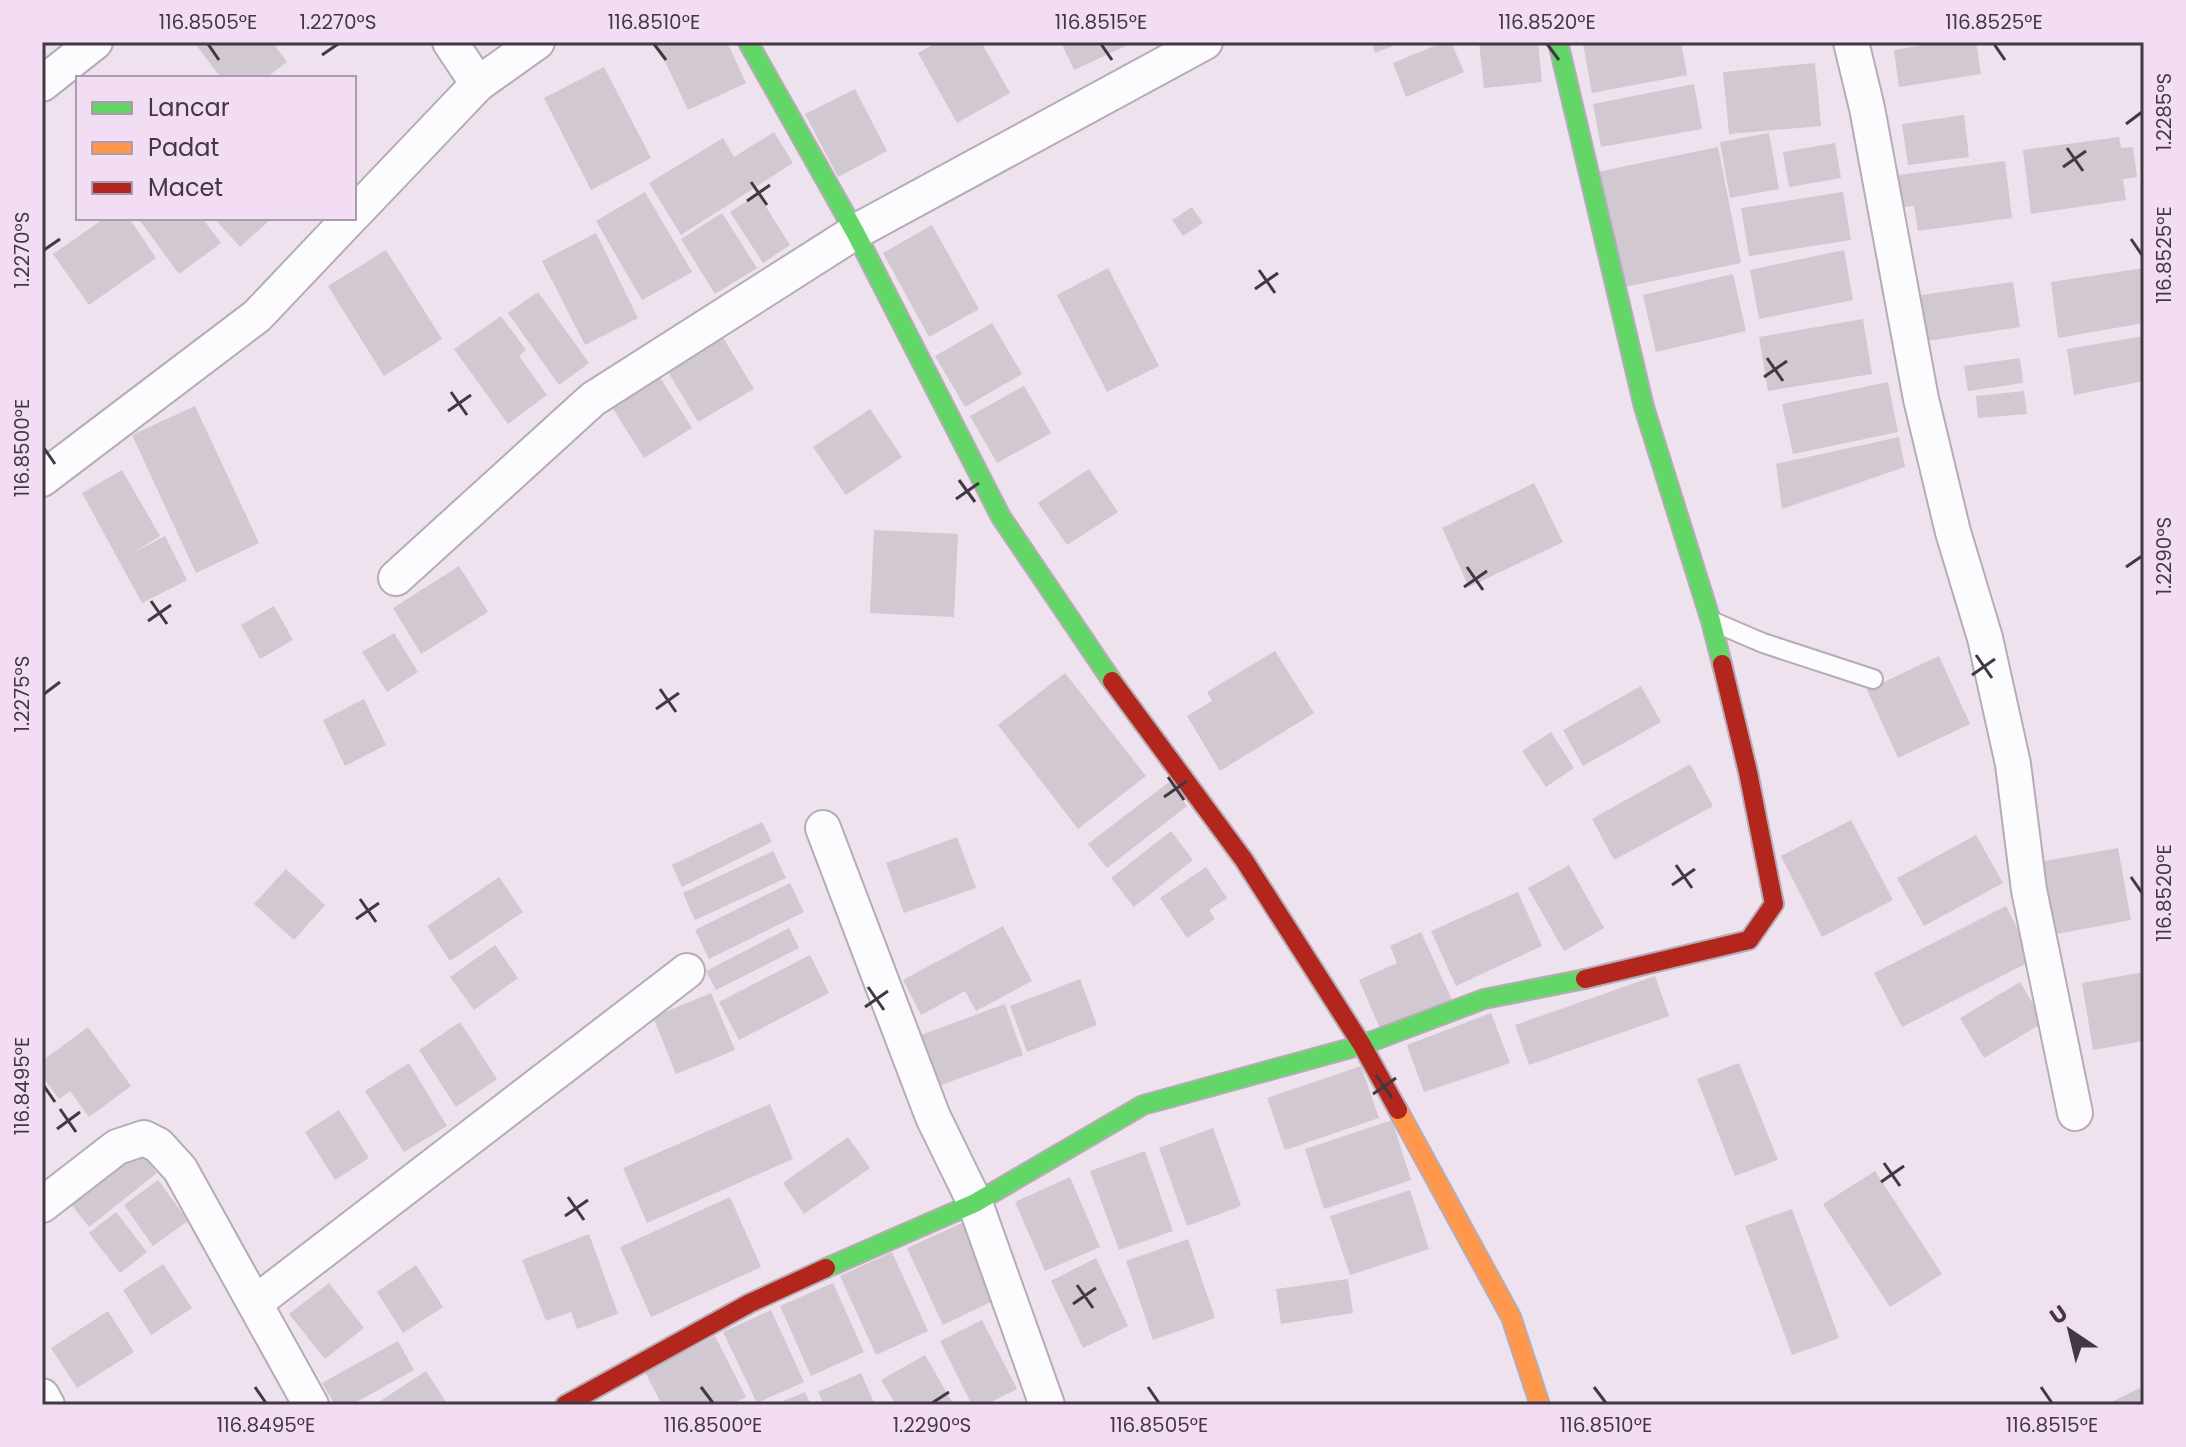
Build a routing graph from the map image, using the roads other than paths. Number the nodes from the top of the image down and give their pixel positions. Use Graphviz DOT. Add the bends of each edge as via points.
graph roads {
  1 [pos="450,42"];
  2 [pos="537,42"];
  3 [pos="748,42"];
  4 [pos="1205,42"];
  5 [pos="1558,42"];
  6 [pos="1851,42"];
  7 [pos="86,45"];
  8 [pos="42,84"];
  9 [pos="478,84"];
  10 [pos="356,212"];
  11 [pos="348,220"];
  12 [pos="855,232"];
  13 [pos="42,479"];
  14 [pos="396,578"];
  15 [pos="1711,621"];
  16 [pos="1873,679"];
  17 [pos="823,828"];
  18 [pos="687,971"];
  19 [pos="1362,1045"];
  20 [pos="2075,1113"];
  21 [pos="975,1203"];
  22 [pos="42,1205"];
  23 [pos="255,1303"];
  24 [pos="42,1396"];
  25 [pos="1045,1404"];
  26 [pos="47,1405"];
  27 [pos="311,1405"];
  28 [pos="565,1405"];
  29 [pos="1540,1405"];
  1 -- 9 [label="street"];
  2 -- 9 [label="street"];
  3 -- 12 [label="street"];
  4 -- 12 [label="street"];
  5 -- 15 [label="street" via="1644,407"];
  6 -- 20 [label="street" via="1921,399 2013,764 2029,890"];
  7 -- 8 [label="street"];
  9 -- 10 [label="street"];
  11 -- 13 [label="street" via="257,316"];
  12 -- 14 [label="street" via="593,399"];
  12 -- 19 [label="street" via="1001,517 1114,685 1244,860"];
  15 -- 16 [label="lane"];
  15 -- 19 [label="street" via="1774,904 1749,940 1484,999"];
  17 -- 21 [label="street" via="933,1117"];
  18 -- 23 [label="street"];
  19 -- 21 [label="street" via="1143,1105"];
  19 -- 29 [label="street" via="1511,1317"];
  21 -- 25 [label="street"];
  21 -- 28 [label="street" via="750,1303"];
  22 -- 23 [label="street" via="117,1147 144,1138 180,1169"];
  23 -- 27 [label="street"];
  24 -- 26 [label="street"];
}
